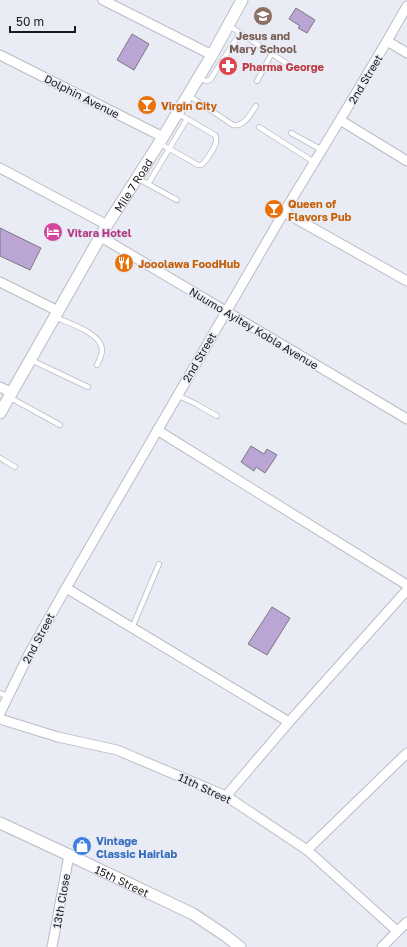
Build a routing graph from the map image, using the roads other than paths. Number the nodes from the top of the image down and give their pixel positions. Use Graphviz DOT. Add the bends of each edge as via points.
graph roads {
  1 [pos="103,0"];
  2 [pos="242,0"];
  3 [pos="406,10"];
  4 [pos="228,26"];
  5 [pos="240,33"];
  6 [pos="387,42"];
  7 [pos="272,53"];
  8 [pos="407,53"];
  9 [pos="0,55"];
  10 [pos="212,55"];
  11 [pos="289,65"];
  12 [pos="198,78"];
  13 [pos="257,81"];
  14 [pos="188,95"];
  15 [pos="256,106"];
  16 [pos="182,116"];
  17 [pos="340,120"];
  18 [pos="259,127"];
  19 [pos="292,133"];
  20 [pos="164,143"];
  21 [pos="322,150"];
  22 [pos="150,157"];
  23 [pos="407,161"];
  24 [pos="314,162"];
  25 [pos="161,163"];
  26 [pos="0,168"];
  27 [pos="137,178"];
  28 [pos="148,184"];
  29 [pos="177,200"];
  30 [pos="284,212"];
  31 [pos="107,225"];
  32 [pos="101,237"];
  33 [pos="407,281"];
  34 [pos="0,282"];
  35 [pos="226,311"];
  36 [pos="57,314"];
  37 [pos="31,360"];
  38 [pos="97,365"];
  39 [pos="0,387"];
  40 [pos="88,387"];
  41 [pos="11,395"];
  42 [pos="177,396"];
  43 [pos="0,413"];
  44 [pos="217,416"];
  45 [pos="407,419"];
  46 [pos="60,425"];
  47 [pos="157,430"];
  48 [pos="0,458"];
  49 [pos="15,467"];
  50 [pos="159,564"];
  51 [pos="407,584"];
  52 [pos="66,588"];
  53 [pos="407,590"];
  54 [pos="132,628"];
  55 [pos="4,695"];
  56 [pos="0,713"];
  57 [pos="0,719"];
  58 [pos="289,722"];
  59 [pos="407,753"];
  60 [pos="226,796"];
  61 [pos="0,823"];
  62 [pos="307,850"];
  63 [pos="69,855"];
  64 [pos="407,922"];
  65 [pos="397,931"];
  66 [pos="52,947"];
  67 [pos="240,947"];
  68 [pos="382,947"];
  1 -- 10 [label="street"];
  2 -- 4 [label="street, Mile 7 Road"];
  3 -- 6 [label="street, 2nd Street"];
  4 -- 5 [label="lane"];
  4 -- 10 [label="street, Mile 7 Road"];
  5 -- 7 [label="lane"];
  5 -- 12 [label="lane" via="210,80 208,82"];
  6 -- 8 [label="street"];
  6 -- 17 [label="street, 2nd Street"];
  7 -- 11 [label="lane"];
  7 -- 13 [label="lane"];
  9 -- 20 [label="street, Dolphin Avenue"];
  10 -- 12 [label="street, Mile 7 Road"];
  12 -- 14 [label="street, Mile 7 Road"];
  14 -- 15 [label="lane" via="236,126 245,121"];
  14 -- 16 [label="street, Mile 7 Road"];
  16 -- 20 [label="street, Mile 7 Road"];
  16 -- 20 [label="lane" via="216,137 216,142 205,162 198,165"];
  17 -- 21 [label="street, 2nd Street"];
  17 -- 23 [label="street"];
  18 -- 24 [label="lane"];
  19 -- 21 [label="lane"];
  20 -- 22 [label="street, Mile 7 Road"];
  20 -- 25 [label="lane"];
  21 -- 24 [label="street, 2nd Street"];
  22 -- 25 [label="lane"];
  22 -- 27 [label="street, Mile 7 Road"];
  24 -- 30 [label="street, 2nd Street"];
  25 -- 28 [label="lane"];
  26 -- 31 [label="street"];
  27 -- 28 [label="lane"];
  27 -- 31 [label="street, Mile 7 Road"];
  28 -- 29 [label="lane"];
  30 -- 33 [label="street"];
  30 -- 35 [label="street, 2nd Street"];
  31 -- 32 [label="street, Mile 7 Road"];
  32 -- 35 [label="street, Nuumo Ayitey Kobla Avenue"];
  32 -- 36 [label="street, Mile 7 Road"];
  34 -- 36 [label="street"];
  35 -- 42 [label="street, 2nd Street"];
  35 -- 45 [label="street, Nuumo Ayitey Kobla Avenue"];
  36 -- 37 [label="street, Mile 7 Road"];
  36 -- 38 [label="lane" via="99,340 102,351"];
  37 -- 40 [label="lane"];
  37 -- 41 [label="street, Mile 7 Road"];
  39 -- 41 [label="street"];
  41 -- 43 [label="street, Mile 7 Road"];
  41 -- 46 [label="lane"];
  42 -- 44 [label="lane"];
  42 -- 47 [label="street, 2nd Street"];
  47 -- 51 [label="street"];
  47 -- 52 [label="street, 2nd Street"];
  48 -- 49 [label="lane"];
  50 -- 54 [label="lane"];
  52 -- 54 [label="street"];
  52 -- 55 [label="street, 2nd Street"];
  53 -- 58 [label="street"];
  54 -- 58 [label="street"];
  55 -- 56 [label="street, 2nd Street"];
  57 -- 60 [label="street, 11th Street" via="58,737 117,750"];
  58 -- 60 [label="street"];
  59 -- 62 [label="street"];
  60 -- 62 [label="street, 11th Street"];
  61 -- 63 [label="street, 15th Street"];
  62 -- 65 [label="street, 11th Street"];
  63 -- 66 [label="street, 13th Close"];
  63 -- 67 [label="street, 15th Street" via="193,914"];
  64 -- 65 [label="street"];
  65 -- 68 [label="street"];
}
